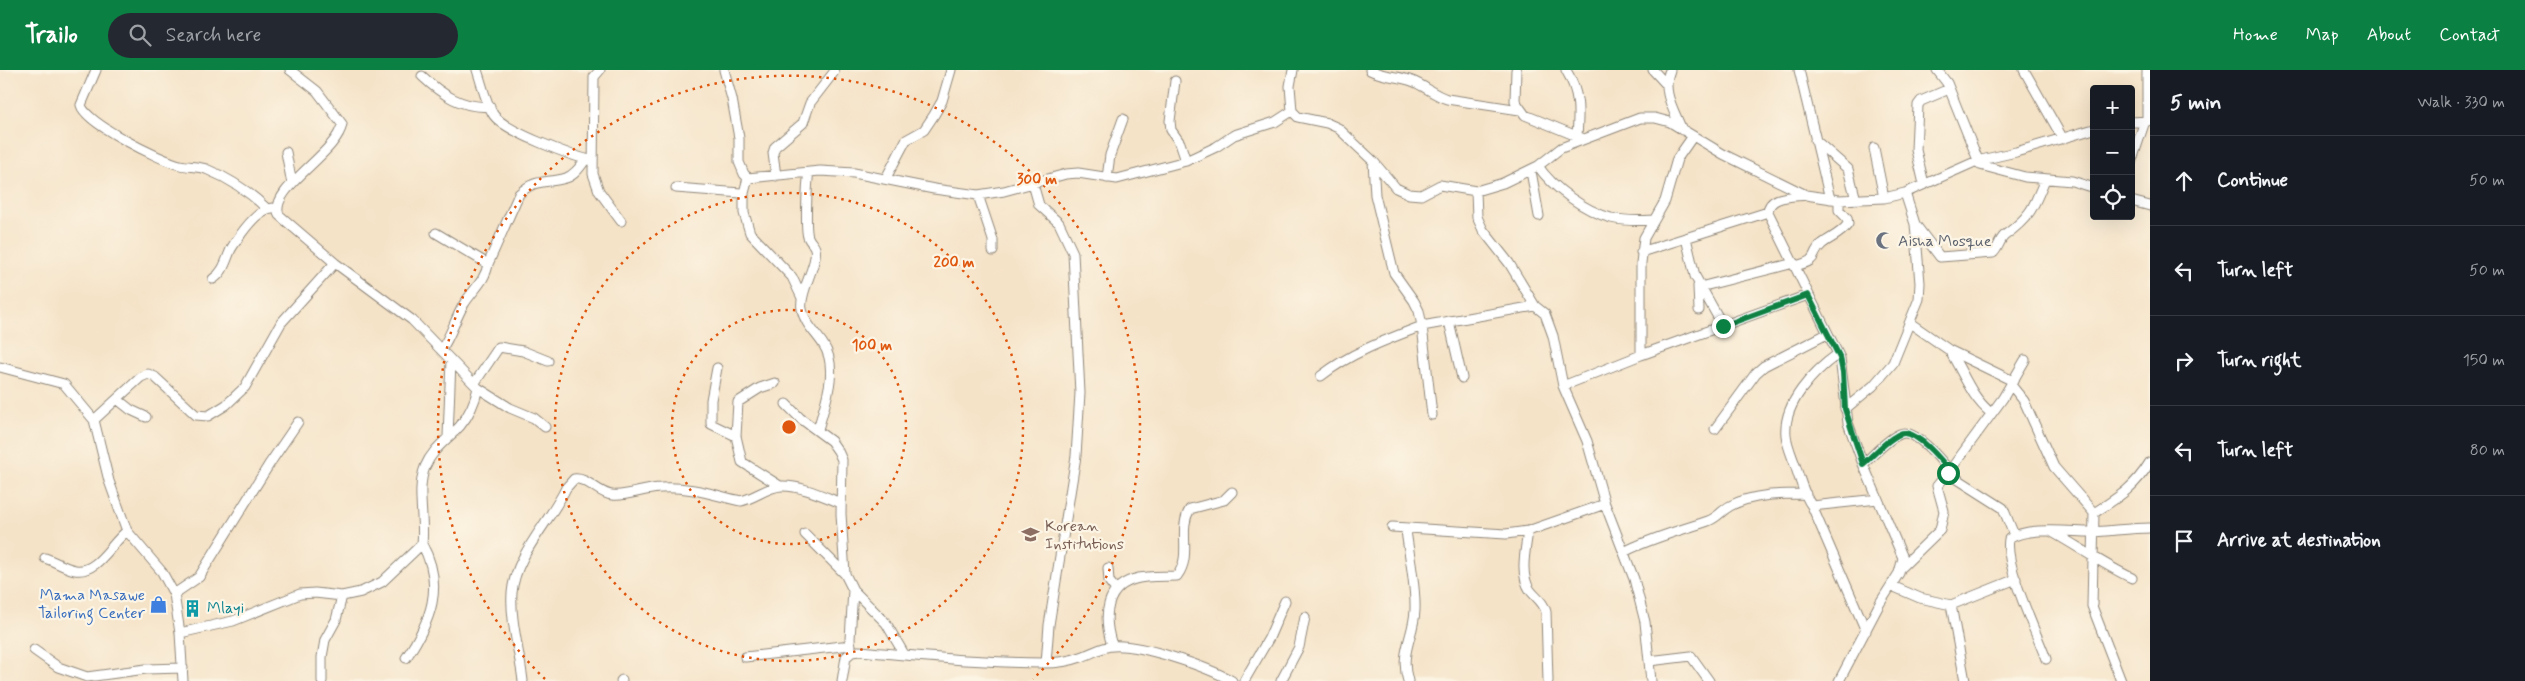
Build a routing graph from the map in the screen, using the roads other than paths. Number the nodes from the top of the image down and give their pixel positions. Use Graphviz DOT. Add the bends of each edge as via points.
graph roads {
  1 [pos="96,70"];
  2 [pos="290,70"];
  3 [pos="477,70"];
  4 [pos="600,70"];
  5 [pos="724,70"];
  6 [pos="951,70"];
  7 [pos="1293,70"];
  8 [pos="1370,70"];
  9 [pos="1516,70"];
  10 [pos="1566,70"];
  11 [pos="1653,70"];
  12 [pos="1670,70"];
  13 [pos="1799,70"];
  14 [pos="1937,70"];
  15 [pos="2024,70"];
  16 [pos="2147,70"];
  17 [pos="834,72"];
  18 [pos="422,76"];
  19 [pos="1175,81"];
  20 [pos="1665,83"];
  21 [pos="1949,89"];
  22 [pos="490,106"];
  23 [pos="1520,110"];
  24 [pos="1292,111"];
  25 [pos="1123,119"];
  26 [pos="2147,121"];
  27 [pos="1682,130"];
  28 [pos="2091,130"];
  29 [pos="1693,136"];
  30 [pos="1581,138"];
  31 [pos="2063,139"];
  32 [pos="1815,140"];
  33 [pos="1874,148"];
  34 [pos="286,152"];
  35 [pos="2135,152"];
  36 [pos="590,160"];
  37 [pos="1186,161"];
  38 [pos="1373,161"];
  39 [pos="1977,161"];
  40 [pos="1534,168"];
  41 [pos="809,172"];
  42 [pos="776,176"];
  43 [pos="748,178"];
  44 [pos="886,178"];
  45 [pos="1106,178"];
  46 [pos="2044,179"];
  47 [pos="292,184"];
  48 [pos="1032,184"];
  49 [pos="1924,184"];
  50 [pos="2090,187"];
  51 [pos="676,188"];
  52 [pos="1476,191"];
  53 [pos="744,193"];
  54 [pos="1905,193"];
  55 [pos="978,195"];
  56 [pos="1806,195"];
  57 [pos="1884,198"];
  58 [pos="1834,199"];
  59 [pos="1856,200"];
  60 [pos="2135,201"];
  61 [pos="2150,206"];
  62 [pos="271,208"];
  63 [pos="1768,212"];
  64 [pos="1539,216"];
  65 [pos="1654,220"];
  66 [pos="621,221"];
  67 [pos="1915,224"];
  68 [pos="436,233"];
  69 [pos="1686,238"];
  70 [pos="993,251"];
  71 [pos="1641,252"];
  72 [pos="335,263"];
  73 [pos="488,264"];
  74 [pos="1794,264"];
  75 [pos="213,279"];
  76 [pos="1699,285"];
  77 [pos="1808,295"];
  78 [pos="802,298"];
  79 [pos="1535,306"];
  80 [pos="1699,310"];
  81 [pos="1449,321"];
  82 [pos="1910,323"];
  83 [pos="1422,326"];
  84 [pos="1723,326"];
  85 [pos="1827,334"];
  86 [pos="441,350"];
  87 [pos="1949,350"];
  88 [pos="1838,354"];
  89 [pos="1641,355"];
  90 [pos="451,360"];
  91 [pos="2025,360"];
  92 [pos="548,361"];
  93 [pos="0,366"];
  94 [pos="717,368"];
  95 [pos="1321,376"];
  96 [pos="1462,378"];
  97 [pos="775,383"];
  98 [pos="2012,383"];
  99 [pos="476,386"];
  100 [pos="1563,386"];
  101 [pos="117,399"];
  102 [pos="786,404"];
  103 [pos="1845,409"];
  104 [pos="1991,413"];
  105 [pos="1432,415"];
  106 [pos="146,417"];
  107 [pos="94,420"];
  108 [pos="298,422"];
  109 [pos="545,426"];
  110 [pos="1715,429"];
  111 [pos="818,430"];
  112 [pos="736,436"];
  113 [pos="448,437"];
  114 [pos="2150,462"];
  115 [pos="1863,464"];
  116 [pos="1948,471"];
  117 [pos="780,486"];
  118 [pos="1232,492"];
  119 [pos="1806,494"];
  120 [pos="1878,499"];
  121 [pos="841,503"];
  122 [pos="1605,504"];
  123 [pos="1812,506"];
  124 [pos="2094,513"];
  125 [pos="1392,527"];
  126 [pos="2150,528"];
  127 [pos="1406,530"];
  128 [pos="127,531"];
  129 [pos="1528,531"];
  130 [pos="2052,532"];
  131 [pos="2094,532"];
  132 [pos="805,534"];
  133 [pos="2014,535"];
  134 [pos="422,544"];
  135 [pos="1624,552"];
  136 [pos="2094,556"];
  137 [pos="45,558"];
  138 [pos="1902,567"];
  139 [pos="1108,568"];
  140 [pos="845,574"];
  141 [pos="2132,578"];
  142 [pos="2016,579"];
  143 [pos="1892,586"];
  144 [pos="852,590"];
  145 [pos="1116,590"];
  146 [pos="174,594"];
  147 [pos="342,596"];
  148 [pos="1285,601"];
  149 [pos="1950,605"];
  150 [pos="1305,617"];
  151 [pos="1866,631"];
  152 [pos="180,633"];
  153 [pos="1112,645"];
  154 [pos="851,649"];
  155 [pos="34,650"];
  156 [pos="904,654"];
  157 [pos="745,657"];
  158 [pos="406,658"];
  159 [pos="2046,658"];
  160 [pos="1649,661"];
  161 [pos="1046,663"];
  162 [pos="183,668"];
  163 [pos="183,681"];
  164 [pos="322,681"];
  165 [pos="523,681"];
  166 [pos="842,681"];
  167 [pos="1232,681"];
  168 [pos="1244,681"];
  169 [pos="1281,681"];
  170 [pos="1408,681"];
  171 [pos="1548,681"];
  172 [pos="1650,681"];
  173 [pos="1709,681"];
  174 [pos="1839,681"];
  175 [pos="1965,681"];
  176 [pos="2121,681"];
  1 -- 62 [label="street" via="81,105 87,116 155,155 182,166 205,169 226,179"];
  2 -- 47 [label="street" via="317,91 342,124 335,139"];
  3 -- 22 [label="street"];
  4 -- 36 [label="street" via="594,76"];
  5 -- 43 [label="street" via="739,138 739,162"];
  6 -- 44 [label="street" via="942,101 934,115 924,130 906,140"];
  7 -- 24 [label="street" via="1290,86"];
  8 -- 23 [label="street" via="1411,81 1447,99"];
  9 -- 23 [label="street" via="1515,101"];
  10 -- 30 [label="street" via="1577,91"];
  11 -- 20 [label="street"];
  12 -- 20 [label="street"];
  13 -- 32 [label="street"];
  14 -- 21 [label="street"];
  15 -- 31 [label="street"];
  16 -- 26 [label="street"];
  17 -- 42 [label="street" via="810,103 803,123 775,147 772,153"];
  18 -- 22 [label="street" via="465,105 476,108"];
  19 -- 37 [label="street" via="1171,130"];
  20 -- 27 [label="street"];
  21 -- 39 [label="street"];
  21 -- 49 [label="street" via="1918,105 1916,150"];
  22 -- 36 [label="street" via="498,120 510,128"];
  23 -- 30 [label="street" via="1530,118"];
  24 -- 37 [label="street" via="1276,122 1234,135"];
  24 -- 38 [label="street" via="1298,117 1338,128"];
  25 -- 45 [label="street" via="1110,155"];
  26 -- 35 [label="street"];
  27 -- 29 [label="street"];
  27 -- 30 [label="street" via="1662,120 1640,118"];
  28 -- 31 [label="street"];
  29 -- 56 [label="street" via="1722,154"];
  29 -- 65 [label="street" via="1677,159 1665,201"];
  30 -- 40 [label="street" via="1560,148"];
  31 -- 39 [label="street"];
  32 -- 58 [label="street"];
  32 -- 59 [label="street" via="1848,169"];
  33 -- 57 [label="street"];
  34 -- 47 [label="street"];
  36 -- 66 [label="street" via="595,182"];
  36 -- 73 [label="street" via="567,178 535,183 519,194"];
  37 -- 45 [label="street" via="1126,177"];
  38 -- 52 [label="street" via="1396,188 1409,194 1421,194 1440,185"];
  38 -- 83 [label="street" via="1375,195 1390,262 1419,311"];
  39 -- 46 [label="street" via="1982,166"];
  39 -- 49 [label="street"];
  40 -- 52 [label="street" via="1504,183"];
  40 -- 64 [label="street"];
  40 -- 65 [label="street" via="1601,215"];
  41 -- 42 [label="street"];
  41 -- 44 [label="street"];
  41 -- 78 [label="street" via="807,227 816,253"];
  42 -- 43 [label="street"];
  43 -- 53 [label="street"];
  44 -- 55 [label="street"];
  45 -- 48 [label="street" via="1078,173"];
  46 -- 50 [label="street" via="2072,181"];
  46 -- 67 [label="street" via="2029,214 2003,237 1993,253 1940,257"];
  47 -- 62 [label="street"];
  48 -- 55 [label="street"];
  48 -- 161 [label="street" via="1039,205 1059,223 1073,253 1080,393 1076,456"];
  49 -- 54 [label="street"];
  51 -- 53 [label="street"];
  52 -- 79 [label="street" via="1477,217 1483,230 1509,263"];
  53 -- 78 [label="street" via="744,213 750,233 792,277"];
  54 -- 57 [label="street"];
  54 -- 67 [label="street"];
  55 -- 70 [label="street" via="993,240"];
  56 -- 58 [label="street"];
  56 -- 63 [label="street" via="1774,200"];
  57 -- 59 [label="street"];
  58 -- 59 [label="street"];
  58 -- 74 [label="street" via="1848,224 1832,240 1820,246 1811,261"];
  60 -- 61 [label="street"];
  62 -- 72 [label="street"];
  62 -- 75 [label="street" via="238,239 220,274"];
  63 -- 69 [label="street"];
  63 -- 74 [label="street"];
  65 -- 71 [label="street" via="1645,232"];
  67 -- 82 [label="street" via="1920,290"];
  68 -- 73 [label="street"];
  69 -- 71 [label="street"];
  69 -- 76 [label="street"];
  71 -- 89 [label="street"];
  72 -- 86 [label="street" via="399,308"];
  72 -- 101 [label="street" via="281,323 245,387 226,405 208,416 196,415 148,374"];
  73 -- 86 [label="street"];
  74 -- 76 [label="street"];
  74 -- 77 [label="street"];
  76 -- 80 [label="street"];
  76 -- 84 [label="street"];
  77 -- 84 [label="street"];
  77 -- 85 [label="street"];
  78 -- 111 [label="street" via="802,309 810,327 824,346 830,374"];
  79 -- 81 [label="street"];
  79 -- 100 [label="street" via="1545,314 1553,336"];
  81 -- 83 [label="street"];
  81 -- 96 [label="street"];
  82 -- 87 [label="street"];
  82 -- 103 [label="street" via="1893,363 1873,386"];
  83 -- 95 [label="street" via="1357,354"];
  83 -- 105 [label="street"];
  84 -- 89 [label="street"];
  85 -- 88 [label="street"];
  85 -- 110 [label="street" via="1764,366"];
  86 -- 90 [label="street"];
  87 -- 98 [label="street"];
  87 -- 104 [label="street" via="1973,395"];
  88 -- 103 [label="street" via="1843,372"];
  88 -- 119 [label="street" via="1824,363 1810,379 1786,424 1786,436"];
  89 -- 100 [label="street"];
  90 -- 99 [label="street"];
  90 -- 113 [label="street"];
  91 -- 98 [label="street"];
  92 -- 99 [label="street" via="499,346"];
  93 -- 107 [label="street" via="64,384"];
  94 -- 112 [label="street" via="711,400 711,424"];
  97 -- 112 [label="street" via="738,402"];
  98 -- 104 [label="street"];
  98 -- 124 [label="street" via="2024,401 2054,467"];
  99 -- 109 [label="street"];
  99 -- 113 [label="street" via="470,411"];
  100 -- 122 [label="street" via="1587,441"];
  101 -- 106 [label="street"];
  101 -- 107 [label="street"];
  102 -- 111 [label="street"];
  103 -- 115 [label="street"];
  104 -- 116 [label="street"];
  107 -- 128 [label="street"];
  108 -- 146 [label="street" via="199,577"];
  111 -- 121 [label="street" via="831,441 842,460"];
  112 -- 117 [label="street" via="742,462"];
  113 -- 134 [label="street" via="436,448 424,468"];
  114 -- 124 [label="street" via="2139,481"];
  115 -- 116 [label="street" via="1899,434 1907,433 1918,438"];
  115 -- 120 [label="street"];
  116 -- 133 [label="street" via="2003,508"];
  116 -- 138 [label="street" via="1937,486 1944,511 1940,530"];
  117 -- 121 [label="street" via="805,490"];
  117 -- 165 [label="street" via="741,500 687,487 648,488 618,496 609,495 581,479 574,479 525,556 514,582 512,607"];
  118 -- 145 [label="street" via="1224,500 1190,509 1184,518 1186,561 1178,576 1139,578"];
  119 -- 123 [label="street"];
  119 -- 135 [label="street" via="1779,494 1744,501 1728,507 1717,518 1668,533"];
  120 -- 123 [label="street"];
  120 -- 138 [label="street" via="1901,551"];
  121 -- 140 [label="street"];
  122 -- 129 [label="street"];
  122 -- 135 [label="street"];
  123 -- 151 [label="street"];
  124 -- 131 [label="street"];
  125 -- 127 [label="street"];
  126 -- 131 [label="street"];
  127 -- 129 [label="street" via="1506,534"];
  127 -- 170 [label="street" via="1415,606 1404,665"];
  128 -- 137 [label="street" via="86,570 75,570"];
  128 -- 146 [label="street" via="162,572"];
  129 -- 171 [label="street" via="1525,574 1529,588 1544,604 1546,612"];
  130 -- 131 [label="street"];
  130 -- 133 [label="street"];
  130 -- 136 [label="street"];
  131 -- 136 [label="street"];
  132 -- 140 [label="street"];
  133 -- 142 [label="street" via="2008,546"];
  134 -- 147 [label="street" via="382,582 361,592"];
  134 -- 158 [label="street" via="433,570 433,604 422,632"];
  135 -- 160 [label="street" via="1643,610"];
  136 -- 141 [label="street" via="2113,570"];
  136 -- 176 [label="street" via="2092,606"];
  138 -- 143 [label="street"];
  139 -- 145 [label="street" via="1107,575"];
  140 -- 144 [label="street"];
  142 -- 149 [label="street"];
  142 -- 159 [label="street"];
  143 -- 149 [label="street" via="1920,598"];
  143 -- 151 [label="street"];
  144 -- 154 [label="street"];
  144 -- 156 [label="street" via="886,623"];
  145 -- 153 [label="street" via="1107,604 1106,614 1106,628"];
  146 -- 152 [label="street"];
  147 -- 152 [label="street" via="300,594 233,620"];
  147 -- 164 [label="street" via="336,620 325,640"];
  148 -- 168 [label="street" via="1269,638"];
  149 -- 175 [label="street"];
  150 -- 169 [label="street" via="1299,647"];
  151 -- 174 [label="street"];
  152 -- 162 [label="street"];
  153 -- 161 [label="street" via="1081,658"];
  153 -- 167 [label="street" via="1177,660"];
  154 -- 156 [label="street"];
  154 -- 157 [label="street"];
  154 -- 166 [label="street" via="846,656"];
  155 -- 162 [label="street" via="58,667 88,677"];
  156 -- 161 [label="street"];
  160 -- 172 [label="street"];
  160 -- 173 [label="street" via="1692,656"];
  162 -- 163 [label="street"];
}
